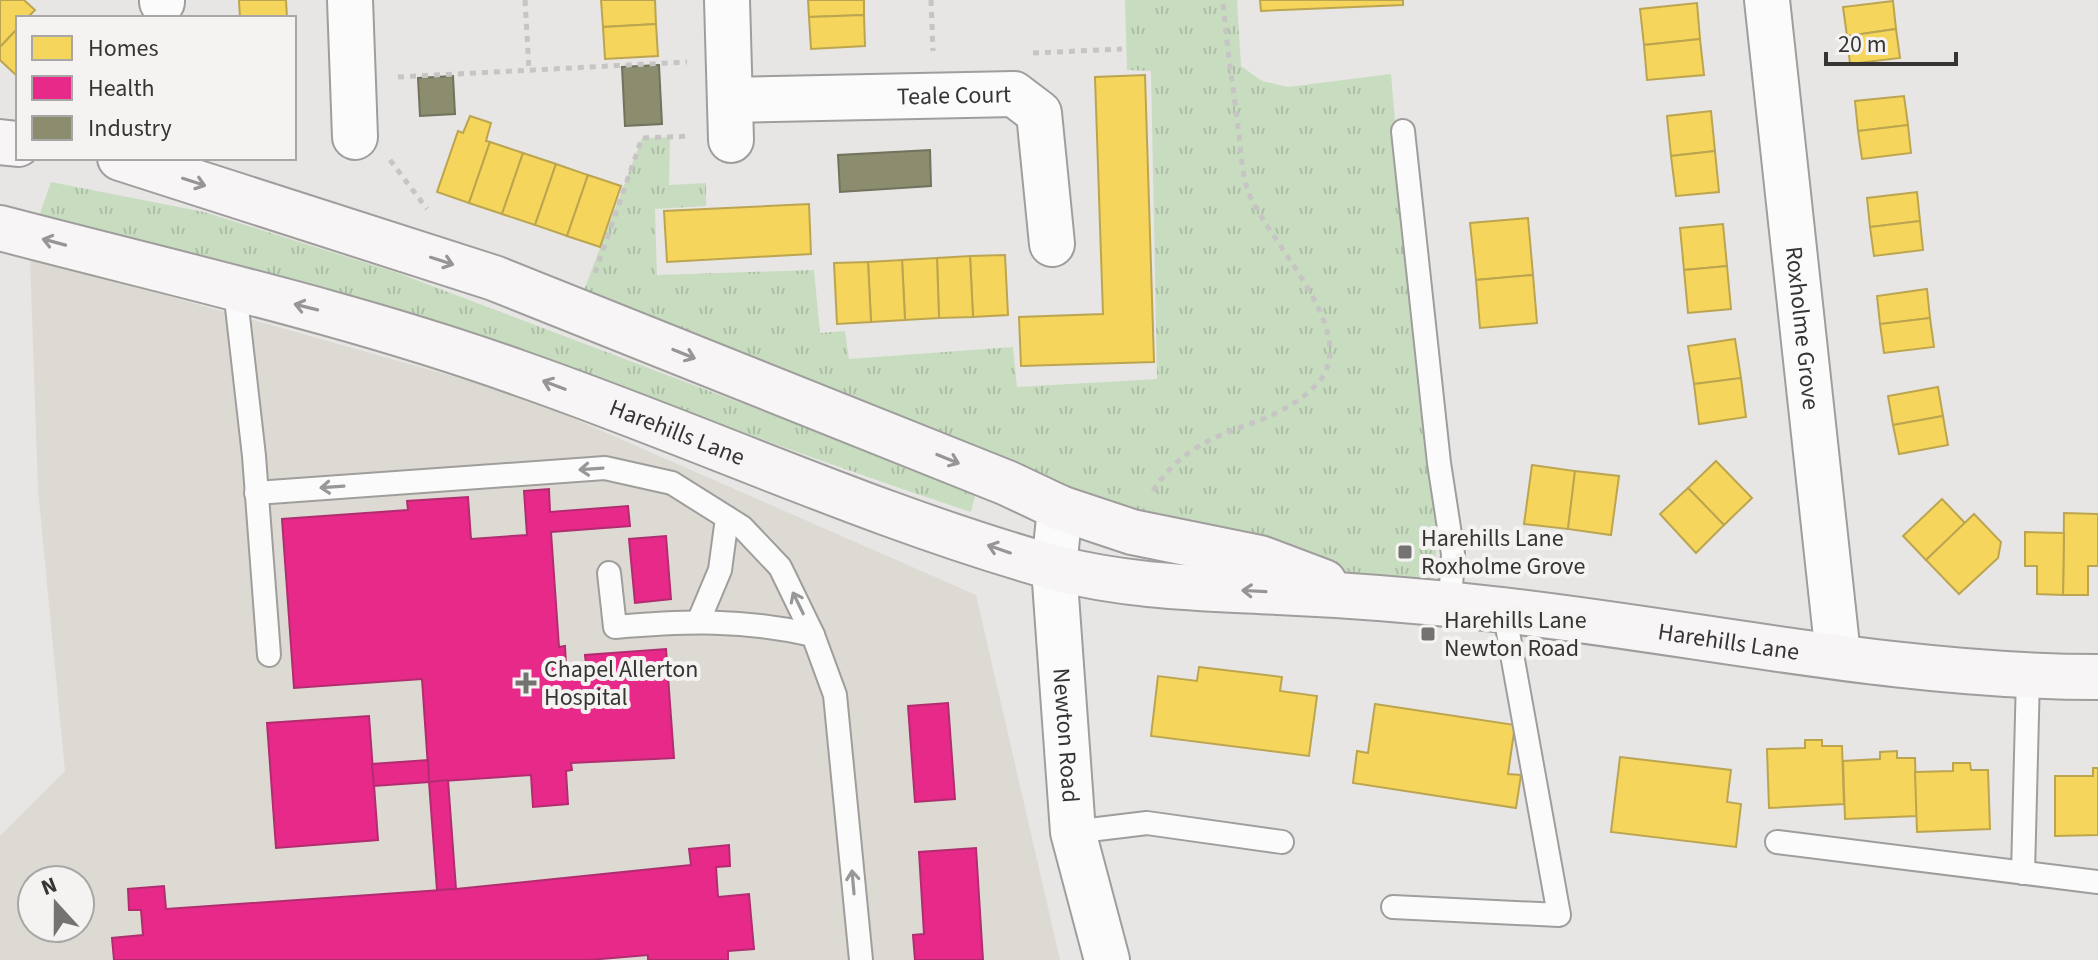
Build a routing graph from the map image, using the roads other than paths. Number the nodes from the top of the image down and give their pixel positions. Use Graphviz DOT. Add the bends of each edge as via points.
graph roads {
  1 [pos="350,0"];
  2 [pos="727,0"];
  3 [pos="1767,0"];
  4 [pos="354,109"];
  5 [pos="1403,131"];
  6 [pos="126,160"];
  7 [pos="0,228"];
  8 [pos="1052,244"];
  9 [pos="235,290"];
  10 [pos="256,493"];
  11 [pos="1060,508"];
  12 [pos="727,518"];
  13 [pos="1054,568"];
  14 [pos="609,573"];
  15 [pos="1360,596"];
  16 [pos="1450,604"];
  17 [pos="1504,610"];
  18 [pos="699,620"];
  19 [pos="813,635"];
  20 [pos="269,655"];
  21 [pos="1838,655"];
  22 [pos="2028,677"];
  23 [pos="2098,677"];
  24 [pos="1073,832"];
  25 [pos="1282,842"];
  26 [pos="1777,842"];
  27 [pos="2023,873"];
  28 [pos="2098,882"];
  29 [pos="1393,907"];
  30 [pos="861,960"];
  31 [pos="1107,960"];
  1 -- 4 [label="street"];
  2 -- 8 [label="street, Teale Court" via="730,109 1014,94 1039,113"];
  3 -- 21 [label="street, Roxholme Grove"];
  5 -- 16 [label="lane" via="1453,554"];
  6 -- 11 [label="main road, Harehills Lane, one-way" via="494,278"];
  9 -- 7 [label="main road, Harehills Lane, one-way"];
  9 -- 10 [label="lane"];
  13 -- 9 [label="main road, Harehills Lane, one-way" via="835,494 525,374 374,324"];
  12 -- 10 [label="lane, one-way" via="672,483 605,468"];
  10 -- 20 [label="lane"];
  11 -- 13 [label="street, Newton Road"];
  11 -- 15 [label="main road, Harehills Lane" via="1132,532 1260,558"];
  12 -- 18 [label="lane" via="720,570"];
  19 -- 12 [label="lane, one-way" via="780,567"];
  15 -- 13 [label="main road, Harehills Lane, one-way" via="1146,585"];
  13 -- 24 [label="street, Newton Road"];
  14 -- 18 [label="lane" via="615,627"];
  15 -- 16 [label="main road, Harehills Lane"];
  16 -- 17 [label="main road, Harehills Lane"];
  17 -- 21 [label="main road, Harehills Lane"];
  17 -- 29 [label="lane" via="1559,915"];
  18 -- 19 [label="lane" via="764,624"];
  30 -- 19 [label="lane, one-way" via="835,695"];
  21 -- 22 [label="main road, Harehills Lane"];
  22 -- 23 [label="main road, Harehills Lane"];
  22 -- 27 [label="lane"];
  24 -- 25 [label="lane" via="1147,823"];
  24 -- 31 [label="street, Newton Road"];
  26 -- 27 [label="lane"];
  27 -- 28 [label="lane"];
}
